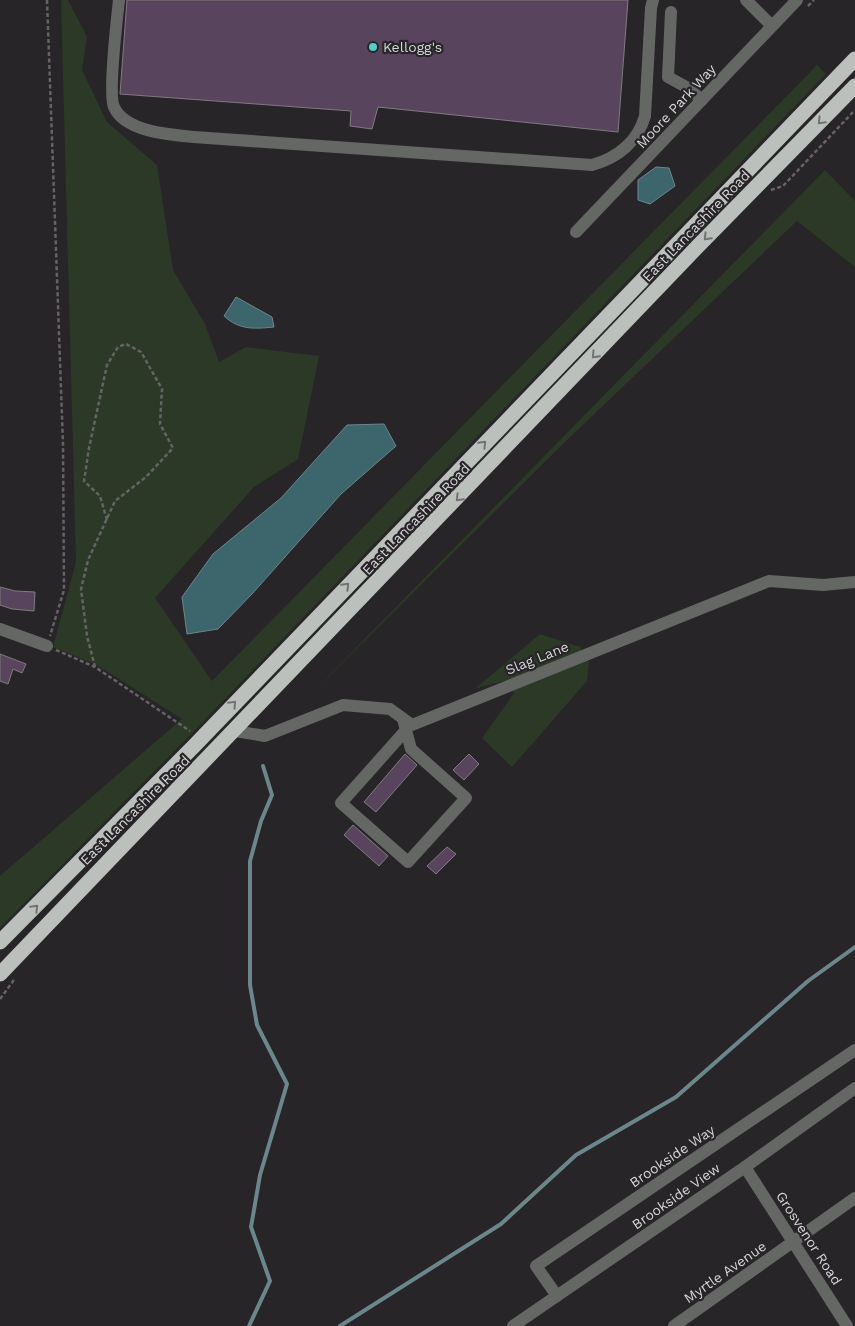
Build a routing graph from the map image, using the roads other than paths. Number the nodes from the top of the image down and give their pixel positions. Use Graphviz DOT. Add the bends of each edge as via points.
graph roads {
  1 [pos="118,0"];
  2 [pos="654,0"];
  3 [pos="746,0"];
  4 [pos="797,0"];
  5 [pos="671,12"];
  6 [pos="772,26"];
  7 [pos="855,59"];
  8 [pos="855,86"];
  9 [pos="702,100"];
  10 [pos="576,232"];
  11 [pos="855,582"];
  12 [pos="0,630"];
  13 [pos="47,646"];
  14 [pos="404,724"];
  15 [pos="205,733"];
  16 [pos="230,737"];
  17 [pos="0,942"];
  18 [pos="0,974"];
  19 [pos="855,1050"];
  20 [pos="855,1088"];
  21 [pos="745,1167"];
  22 [pos="855,1198"];
  23 [pos="794,1242"];
  24 [pos="558,1296"];
  25 [pos="513,1326"];
  26 [pos="674,1326"];
  27 [pos="847,1326"];
  1 -- 2 [label="street" via="112,100 120,116 152,131 194,137 592,164 614,157 642,126"];
  3 -- 6 [label="street"];
  4 -- 6 [label="street, Moore Park Way"];
  5 -- 9 [label="street" via="668,78"];
  6 -- 9 [label="street, Moore Park Way"];
  15 -- 7 [label="highway, East Lancashire Road, one-way"];
  8 -- 16 [label="highway, East Lancashire Road, one-way"];
  9 -- 10 [label="street, Moore Park Way"];
  11 -- 14 [label="street, Slag Lane" via="823,585 769,581 412,726"];
  12 -- 13 [label="street"];
  14 -- 14 [label="street" via="411,749 466,798 408,862 341,803"];
  14 -- 16 [label="street, Slag Lane" via="390,709 343,705 264,736"];
  15 -- 16 [label="highway"];
  17 -- 15 [label="highway, East Lancashire Road, one-way"];
  16 -- 18 [label="highway, East Lancashire Road"];
  19 -- 24 [label="street, Brookside Way" via="536,1266"];
  20 -- 21 [label="street, Brookside View"];
  21 -- 23 [label="street, Grosvenor Road"];
  21 -- 24 [label="street, Brookside View"];
  22 -- 23 [label="street, Myrtle Avenue"];
  23 -- 26 [label="street, Myrtle Avenue"];
  23 -- 27 [label="street, Grosvenor Road"];
  24 -- 25 [label="street, Brookside View"];
}
